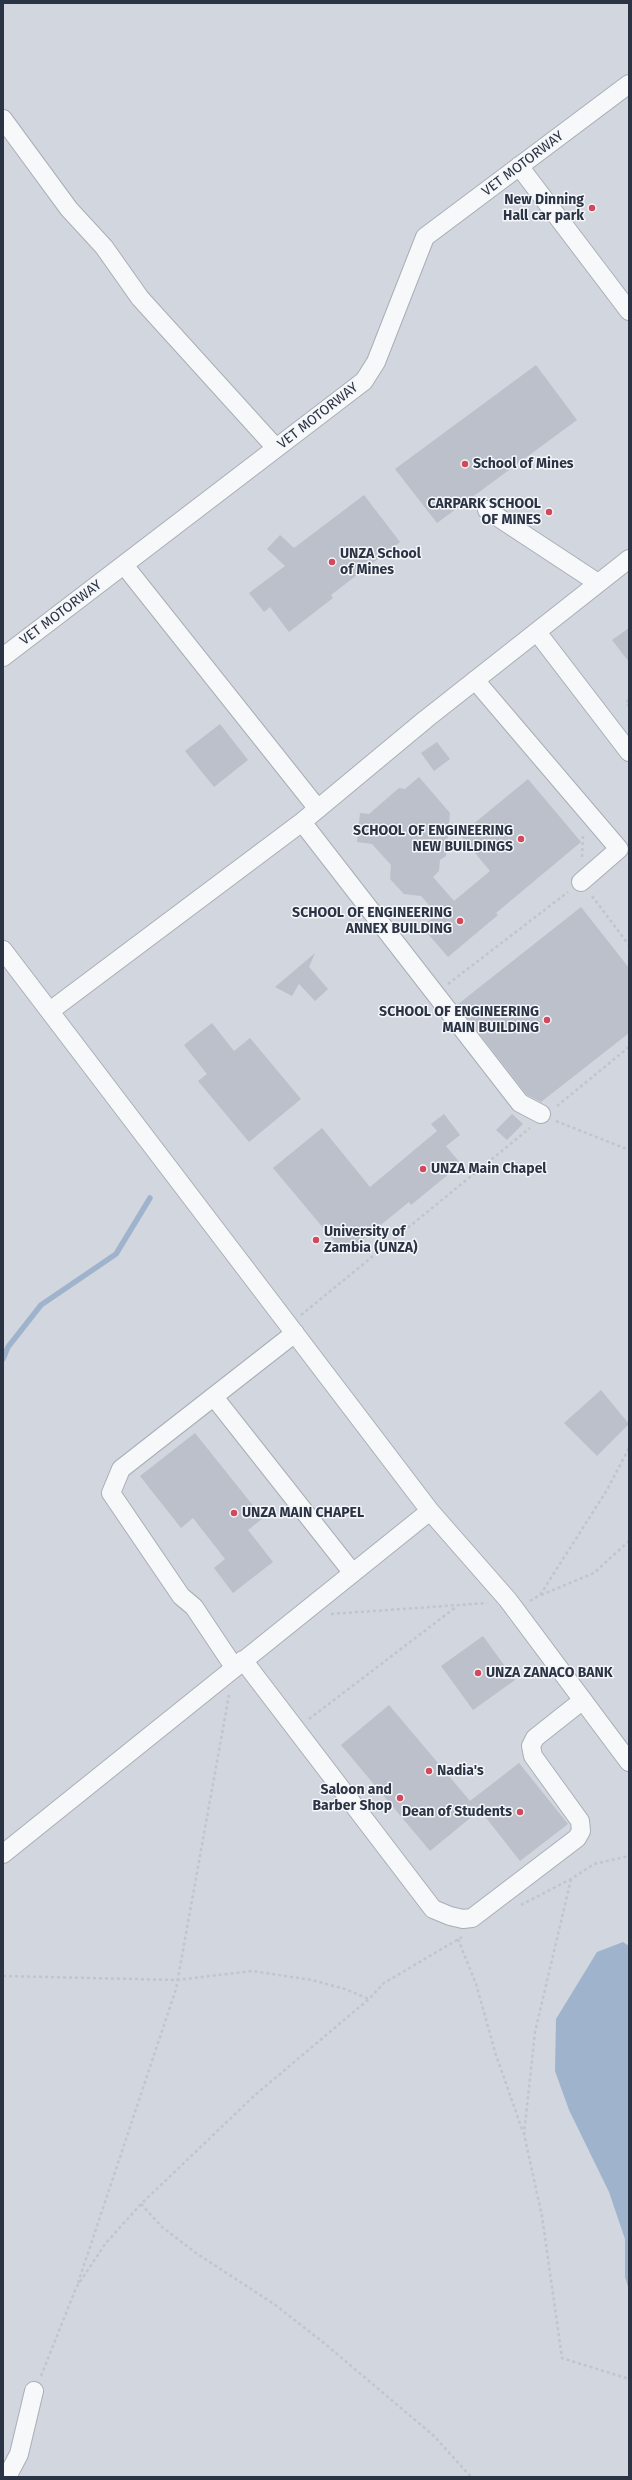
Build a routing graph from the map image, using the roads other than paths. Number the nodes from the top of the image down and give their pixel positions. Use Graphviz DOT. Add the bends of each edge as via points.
graph roads {
  1 [pos="629,84"];
  2 [pos="3,119"];
  3 [pos="519,166"];
  4 [pos="629,311"];
  5 [pos="276,448"];
  6 [pos="488,510"];
  7 [pos="629,559"];
  8 [pos="124,565"];
  9 [pos="598,583"];
  10 [pos="537,632"];
  11 [pos="3,657"];
  12 [pos="475,680"];
  13 [pos="629,752"];
  14 [pos="318,809"];
  15 [pos="302,822"];
  16 [pos="581,882"];
  17 [pos="3,950"];
  18 [pos="50,1011"];
  19 [pos="543,1115"];
  20 [pos="292,1329"];
  21 [pos="214,1397"];
  22 [pos="430,1511"];
  23 [pos="352,1572"];
  24 [pos="239,1664"];
  25 [pos="583,1700"];
  26 [pos="629,1762"];
  27 [pos="3,1854"];
  28 [pos="34,2391"];
  29 [pos="8,2477"];
  1 -- 3 [label="street, VET MOTORWAY"];
  2 -- 5 [label="street" via="69,209 104,247 140,298"];
  3 -- 4 [label="street"];
  3 -- 5 [label="street, VET MOTORWAY" via="425,237 376,362 364,381"];
  5 -- 8 [label="street, VET MOTORWAY"];
  6 -- 9 [label="street"];
  7 -- 9 [label="street"];
  8 -- 11 [label="street, VET MOTORWAY"];
  8 -- 14 [label="street"];
  9 -- 10 [label="street"];
  10 -- 12 [label="street"];
  10 -- 13 [label="street"];
  12 -- 14 [label="street"];
  12 -- 16 [label="street" via="619,849"];
  14 -- 15 [label="street"];
  15 -- 18 [label="street"];
  15 -- 19 [label="street" via="520,1103"];
  17 -- 18 [label="street"];
  18 -- 20 [label="street"];
  20 -- 21 [label="street"];
  20 -- 22 [label="street"];
  21 -- 23 [label="street"];
  21 -- 24 [label="street" via="121,1469 111,1493 181,1596 194,1607"];
  22 -- 23 [label="street"];
  22 -- 25 [label="street" via="511,1605"];
  23 -- 24 [label="street"];
  24 -- 25 [label="street" via="296,1730 433,1909 450,1916 472,1918 577,1838 581,1831 580,1821 533,1756 531,1746 535,1738"];
  24 -- 27 [label="street"];
  25 -- 26 [label="street"];
  28 -- 29 [label="street" via="19,2454"];
}
